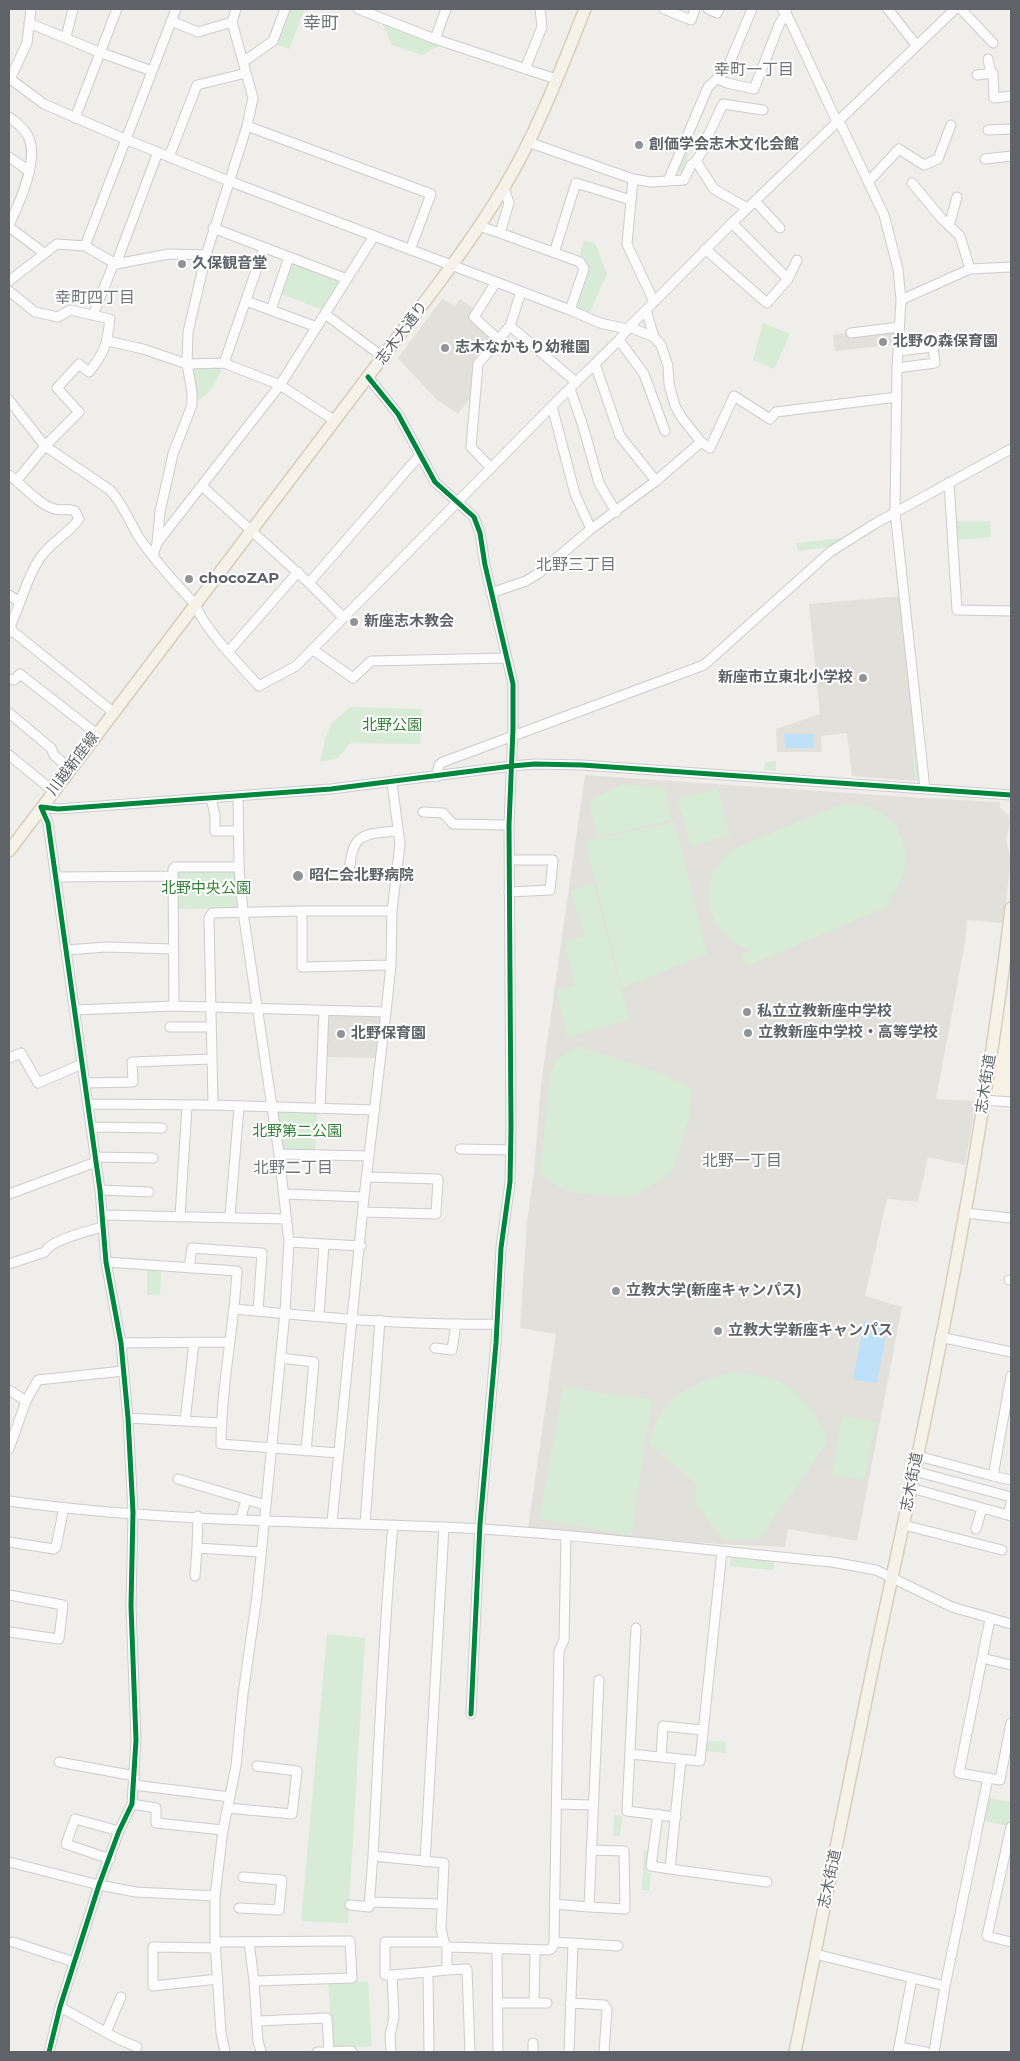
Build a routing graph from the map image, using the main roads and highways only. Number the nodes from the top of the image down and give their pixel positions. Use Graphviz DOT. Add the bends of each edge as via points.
graph roads {
  1 [pos="585,9"];
  2 [pos="139,678"];
  3 [pos="9,851"];
  4 [pos="1011,908"];
  5 [pos="1009,945"];
  6 [pos="796,2052"];
  1 -- 2 [label="main road, 志木大通り" via="528,142 479,226 368,378"];
  2 -- 3 [label="main road, 川越新座線"];
  4 -- 5 [label="main road, 志木街道"];
  5 -- 6 [label="main road, 志木街道" via="964,1213 918,1456"];
}
